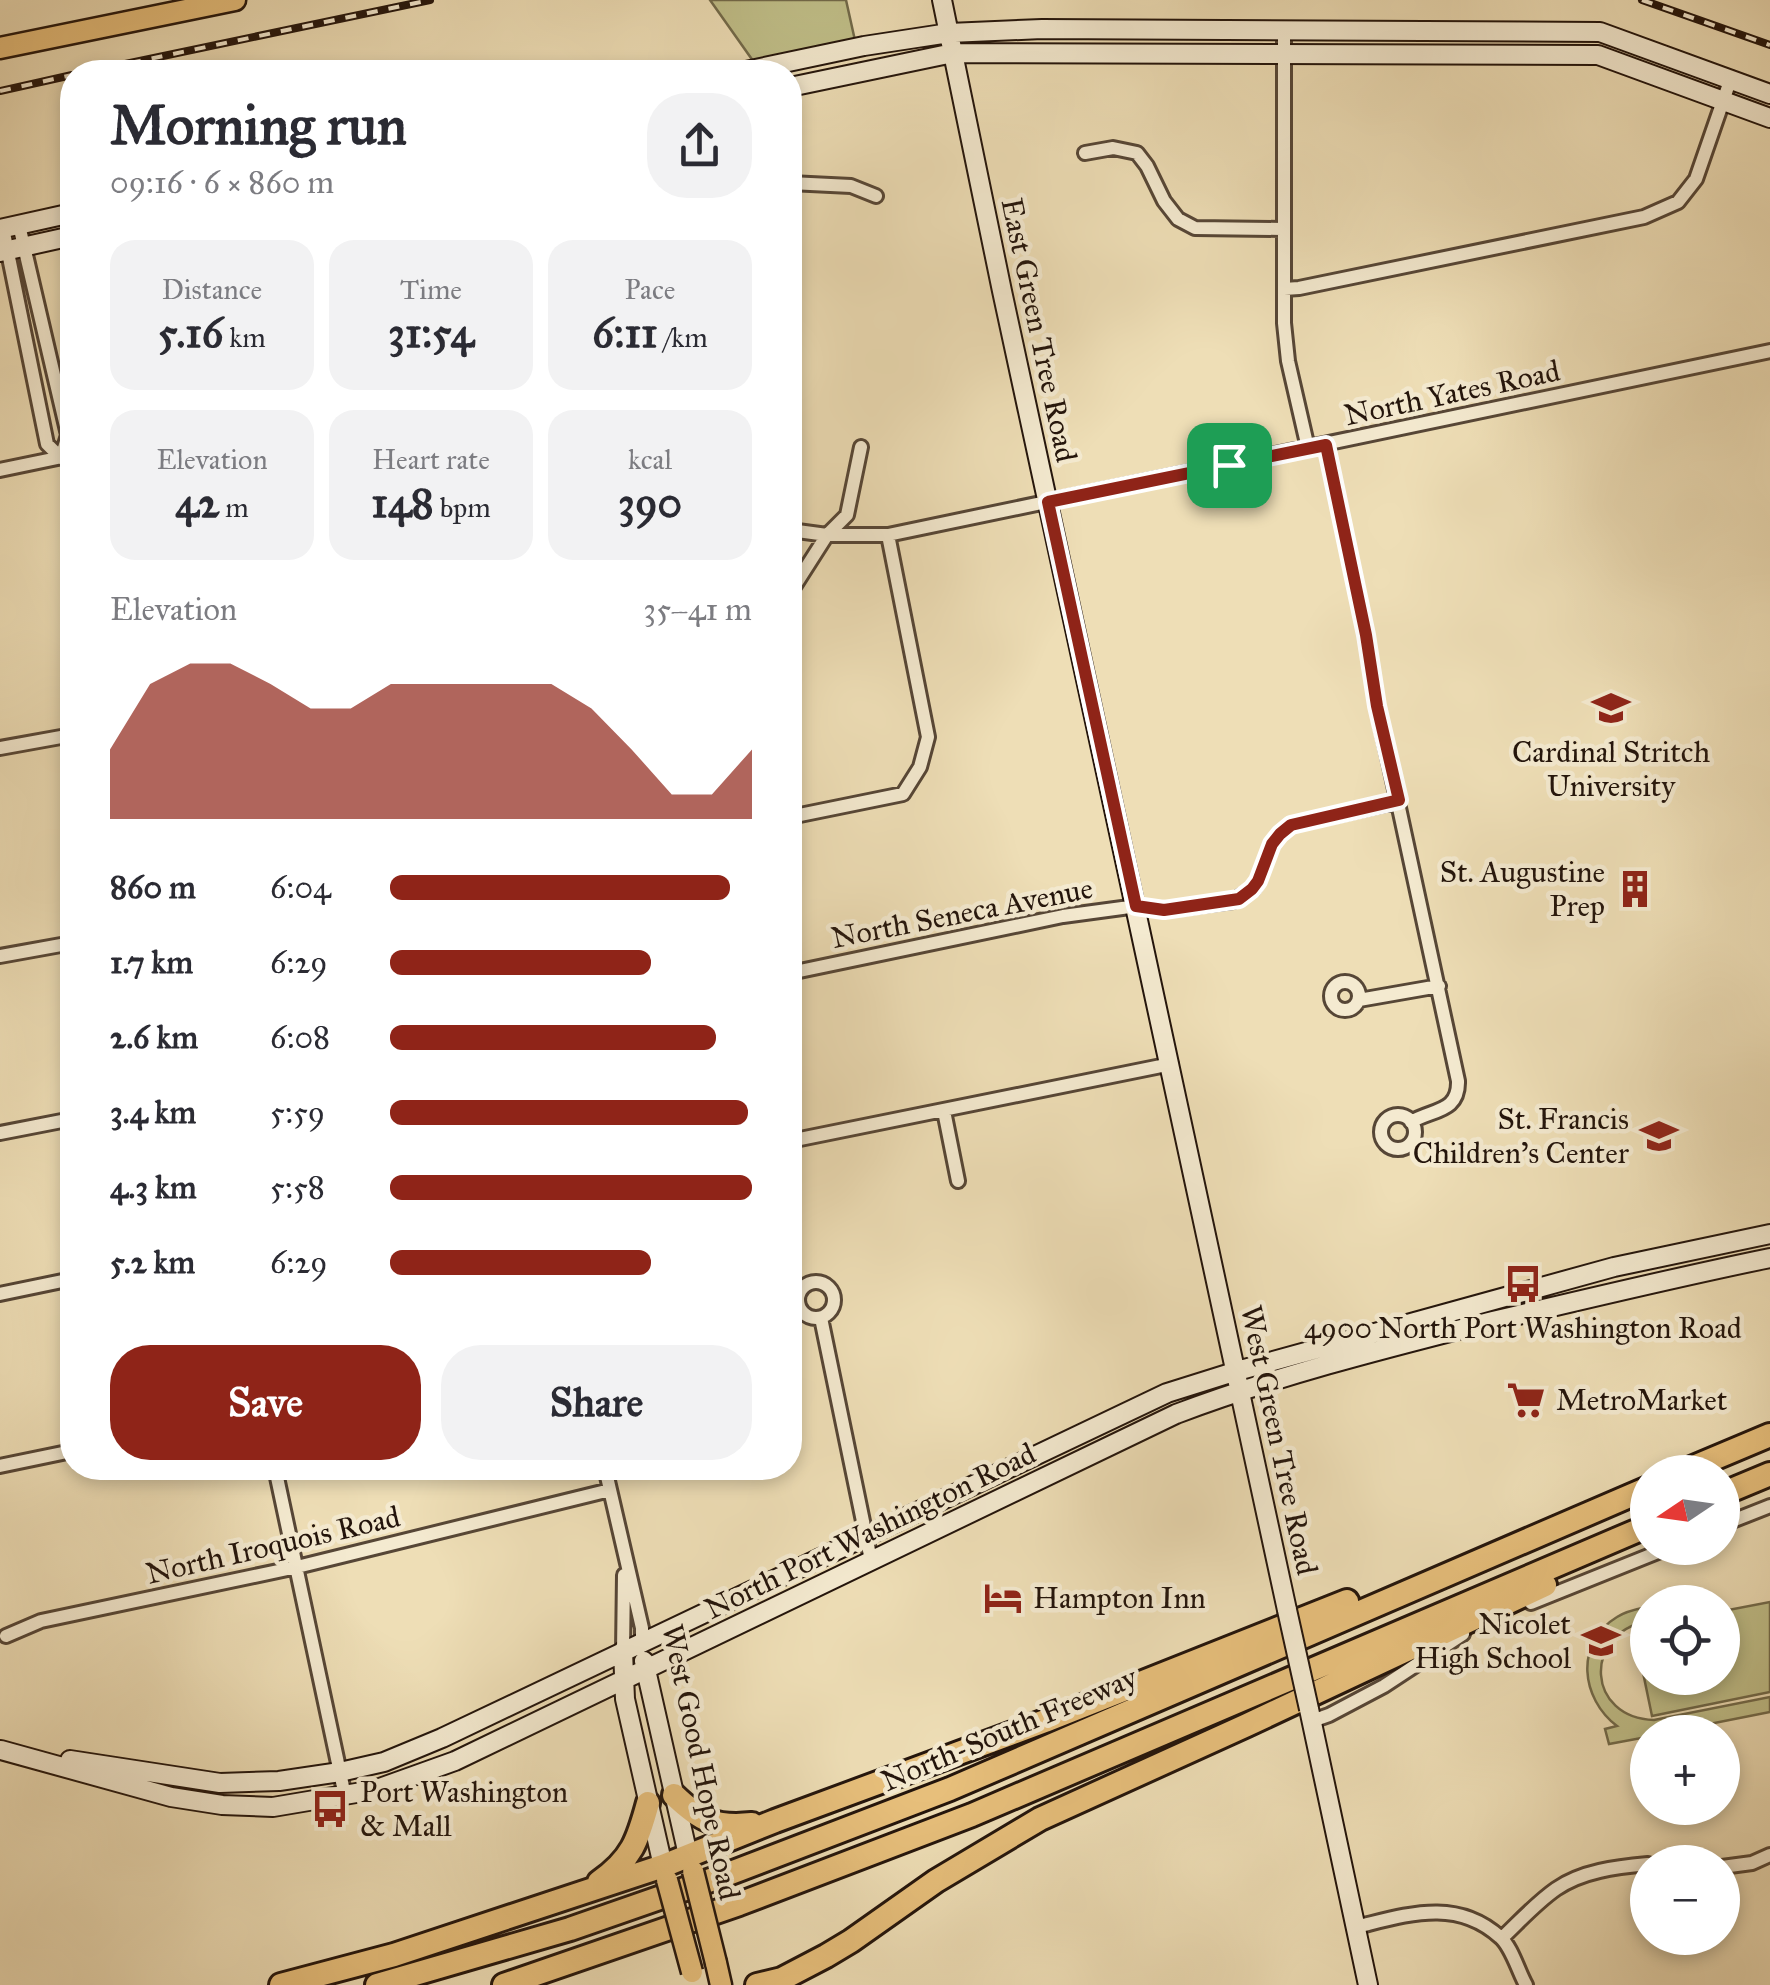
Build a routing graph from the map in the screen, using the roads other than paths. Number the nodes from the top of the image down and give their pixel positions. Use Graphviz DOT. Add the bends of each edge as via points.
graph roads {
  1 [pos="235,0"];
  2 [pos="942,0"];
  3 [pos="203,3"];
  4 [pos="1284,32"];
  5 [pos="949,34"];
  6 [pos="864,46"];
  7 [pos="0,48"];
  8 [pos="953,53"];
  9 [pos="1285,54"];
  10 [pos="800,60"];
  11 [pos="870,70"];
  12 [pos="1731,78"];
  13 [pos="802,84"];
  14 [pos="1770,94"];
  15 [pos="1725,100"];
  16 [pos="1770,118"];
  17 [pos="1085,153"];
  18 [pos="802,184"];
  19 [pos="876,196"];
  20 [pos="60,216"];
  21 [pos="7,227"];
  22 [pos="1282,229"];
  23 [pos="60,239"];
  24 [pos="10,249"];
  25 [pos="1284,289"];
  26 [pos="1770,351"];
  27 [pos="60,409"];
  28 [pos="1326,445"];
  29 [pos="862,447"];
  30 [pos="1308,448"];
  31 [pos="60,453"];
  32 [pos="60,458"];
  33 [pos="0,470"];
  34 [pos="1048,502"];
  35 [pos="802,532"];
  36 [pos="888,535"];
  37 [pos="827,536"];
  38 [pos="802,575"];
  39 [pos="60,737"];
  40 [pos="0,748"];
  41 [pos="1399,800"];
  42 [pos="802,815"];
  43 [pos="1136,906"];
  44 [pos="60,944"];
  45 [pos="0,956"];
  46 [pos="802,970"];
  47 [pos="1439,986"];
  48 [pos="1360,1000"];
  49 [pos="1171,1064"];
  50 [pos="944,1111"];
  51 [pos="60,1122"];
  52 [pos="1411,1122"];
  53 [pos="0,1133"];
  54 [pos="802,1139"];
  55 [pos="958,1181"];
  56 [pos="1770,1234"];
  57 [pos="1770,1258"];
  58 [pos="60,1282"];
  59 [pos="0,1294"];
  60 [pos="821,1318"];
  61 [pos="1237,1371"];
  62 [pos="1240,1391"];
  63 [pos="1167,1393"];
  64 [pos="1176,1414"];
  65 [pos="1770,1434"];
  66 [pos="60,1454"];
  67 [pos="1721,1455"];
  68 [pos="0,1466"];
  69 [pos="1770,1474"];
  70 [pos="279,1480"];
  71 [pos="608,1480"];
  72 [pos="1740,1486"];
  73 [pos="610,1490"];
  74 [pos="1630,1496"];
  75 [pos="942,1500"];
  76 [pos="1770,1506"];
  77 [pos="1740,1518"];
  78 [pos="950,1523"];
  79 [pos="1562,1524"];
  80 [pos="1630,1534"];
  81 [pos="866,1536"];
  82 [pos="1624,1536"];
  83 [pos="624,1552"];
  84 [pos="871,1560"];
  85 [pos="1630,1563"];
  86 [pos="297,1567"];
  87 [pos="6,1636"];
  88 [pos="642,1642"];
  89 [pos="623,1652"];
  90 [pos="644,1670"];
  91 [pos="623,1680"];
  92 [pos="542,1690"];
  93 [pos="494,1714"];
  94 [pos="553,1714"];
  95 [pos="1310,1715"];
  96 [pos="504,1737"];
  97 [pos="0,1750"];
  98 [pos="340,1772"];
  99 [pos="674,1794"];
  100 [pos="345,1796"];
  101 [pos="648,1803"];
  102 [pos="775,1820"];
  103 [pos="1770,1855"];
  104 [pos="690,1863"];
  105 [pos="1630,1865"];
  106 [pos="1740,1865"];
  107 [pos="665,1873"];
  108 [pos="582,1893"];
  109 [pos="1356,1927"];
  110 [pos="1502,1938"];
  111 [pos="693,1979"];
  112 [pos="779,1982"];
  113 [pos="281,1985"];
  114 [pos="378,1985"];
  115 [pos="504,1985"];
  116 [pos="720,1985"];
  117 [pos="757,1985"];
  118 [pos="1368,1985"];
  119 [pos="1526,1985"];
  1 -- 3 [label="main road"];
  2 -- 5 [label="main road, East Green Tree Road"];
  3 -- 7 [label="main road"];
  4 -- 5 [label="main road"];
  4 -- 9 [label="street"];
  4 -- 12 [label="main road" via="1600,32"];
  5 -- 6 [label="main road"];
  5 -- 8 [label="main road, East Green Tree Road"];
  6 -- 10 [label="main road"];
  6 -- 11 [label="main road"];
  8 -- 9 [label="main road"];
  8 -- 11 [label="main road"];
  8 -- 34 [label="main road, East Green Tree Road"];
  9 -- 15 [label="main road" via="1598,55"];
  9 -- 22 [label="street"];
  11 -- 13 [label="main road"];
  12 -- 14 [label="main road"];
  12 -- 15 [label="street"];
  15 -- 16 [label="main road"];
  15 -- 25 [label="street" via="1696,179 1678,202 1644,217"];
  17 -- 22 [label="street" via="1137,153 1164,201 1195,228"];
  18 -- 19 [label="street" via="851,186"];
  20 -- 21 [label="main road"];
  21 -- 24 [label="street"];
  22 -- 25 [label="street"];
  23 -- 24 [label="main road"];
  24 -- 27 [label="street"];
  24 -- 31 [label="street" via="47,444"];
  25 -- 30 [label="street" via="1288,362"];
  26 -- 28 [label="street, North Yates Road"];
  28 -- 30 [label="street, North Yates Road"];
  28 -- 41 [label="street"];
  29 -- 37 [label="street" via="847,515"];
  30 -- 34 [label="street, North Yates Road"];
  32 -- 33 [label="street"];
  34 -- 36 [label="street, North Yates Road"];
  34 -- 43 [label="main road, East Green Tree Road"];
  35 -- 37 [label="street, North Yates Road"];
  36 -- 37 [label="street, North Yates Road"];
  36 -- 42 [label="street" via="928,737 920,768 903,794"];
  37 -- 38 [label="street"];
  39 -- 40 [label="street"];
  41 -- 43 [label="street, North Seneca Avenue" via="1291,825 1272,844 1258,881 1239,899 1164,910"];
  41 -- 47 [label="street"];
  43 -- 46 [label="street, North Seneca Avenue"];
  43 -- 49 [label="main road, West Green Tree Road"];
  44 -- 45 [label="street"];
  47 -- 48 [label="street"];
  47 -- 52 [label="street" via="1458,1093 1443,1109"];
  49 -- 50 [label="street"];
  49 -- 61 [label="main road, West Green Tree Road"];
  50 -- 54 [label="street"];
  50 -- 55 [label="street"];
  51 -- 53 [label="street"];
  56 -- 61 [label="main road, North Port Washington Road" via="1614,1267"];
  57 -- 62 [label="main road, North Port Washington Road" via="1453,1331"];
  58 -- 59 [label="street"];
  60 -- 81 [label="street"];
  61 -- 62 [label="main road, West Green Tree Road"];
  61 -- 63 [label="main road, North Port Washington Road"];
  62 -- 64 [label="main road, North Port Washington Road"];
  62 -- 95 [label="main road, West Green Tree Road, bridge"];
  63 -- 64 [label="main road"];
  63 -- 75 [label="main road, North Port Washington Road"];
  64 -- 78 [label="main road, North Port Washington Road"];
  65 -- 67 [label="highway"];
  66 -- 68 [label="street"];
  69 -- 72 [label="highway"];
  70 -- 86 [label="street"];
  71 -- 73 [label="street, West Good Hope Road"];
  73 -- 83 [label="street, West Good Hope Road"];
  73 -- 86 [label="street, North Iroquois Road"];
  74 -- 79 [label="highway, North-South Freeway"];
  75 -- 78 [label="main road"];
  75 -- 81 [label="main road, North Port Washington Road"];
  76 -- 77 [label="street"];
  78 -- 84 [label="main road, North Port Washington Road"];
  79 -- 102 [label="highway" via="1507,1538"];
  79 -- 114 [label="highway, North-South Freeway" via="950,1790 570,1929"];
  80 -- 82 [label="highway, North-South Freeway"];
  81 -- 84 [label="street"];
  81 -- 88 [label="main road, North Port Washington Road"];
  82 -- 112 [label="highway" via="1592,1563 1040,1819"];
  82 -- 115 [label="highway, North-South Freeway" via="972,1814"];
  83 -- 88 [label="street, West Good Hope Road"];
  83 -- 89 [label="street, West Good Hope Road"];
  84 -- 90 [label="main road, North Port Washington Road"];
  85 -- 95 [label="street" via="1495,1618 1374,1692"];
  86 -- 87 [label="street, North Iroquois Road" via="41,1621"];
  86 -- 98 [label="street"];
  88 -- 89 [label="main road, North Port Washington Road"];
  88 -- 90 [label="main road, West Good Hope Road"];
  89 -- 91 [label="main road, West Good Hope Road"];
  89 -- 92 [label="main road, North Port Washington Road"];
  90 -- 91 [label="main road, North Port Washington Road"];
  90 -- 99 [label="main road, West Good Hope Road"];
  91 -- 94 [label="main road, North Port Washington Road"];
  91 -- 101 [label="main road, West Good Hope Road"];
  92 -- 93 [label="main road, North Port Washington Road"];
  92 -- 94 [label="main road"];
  93 -- 96 [label="main road"];
  93 -- 98 [label="main road, North Port Washington Road" via="384,1762"];
  94 -- 96 [label="main road, North Port Washington Road"];
  95 -- 109 [label="main road, West Green Tree Road"];
  96 -- 100 [label="main road, North Port Washington Road" via="420,1776"];
  97 -- 98 [label="main road, North Port Washington Road" via="220,1783"];
  97 -- 100 [label="main road, North Port Washington Road" via="222,1805 273,1807"];
  98 -- 100 [label="street"];
  99 -- 102 [label="highway" via="696,1817 728,1826"];
  99 -- 104 [label="main road, West Good Hope Road"];
  101 -- 107 [label="main road, West Good Hope Road"];
  101 -- 108 [label="highway" via="625,1861"];
  102 -- 104 [label="highway"];
  103 -- 106 [label="street"];
  104 -- 107 [label="highway"];
  104 -- 116 [label="main road, West Good Hope Road, bridge"];
  105 -- 110 [label="street" via="1572,1880"];
  107 -- 108 [label="highway"];
  107 -- 111 [label="main road, West Good Hope Road, bridge"];
  108 -- 113 [label="highway"];
  109 -- 110 [label="street" via="1444,1912 1470,1918"];
  109 -- 118 [label="main road, West Green Tree Road"];
  110 -- 119 [label="street"];
  112 -- 117 [label="highway"];
}
